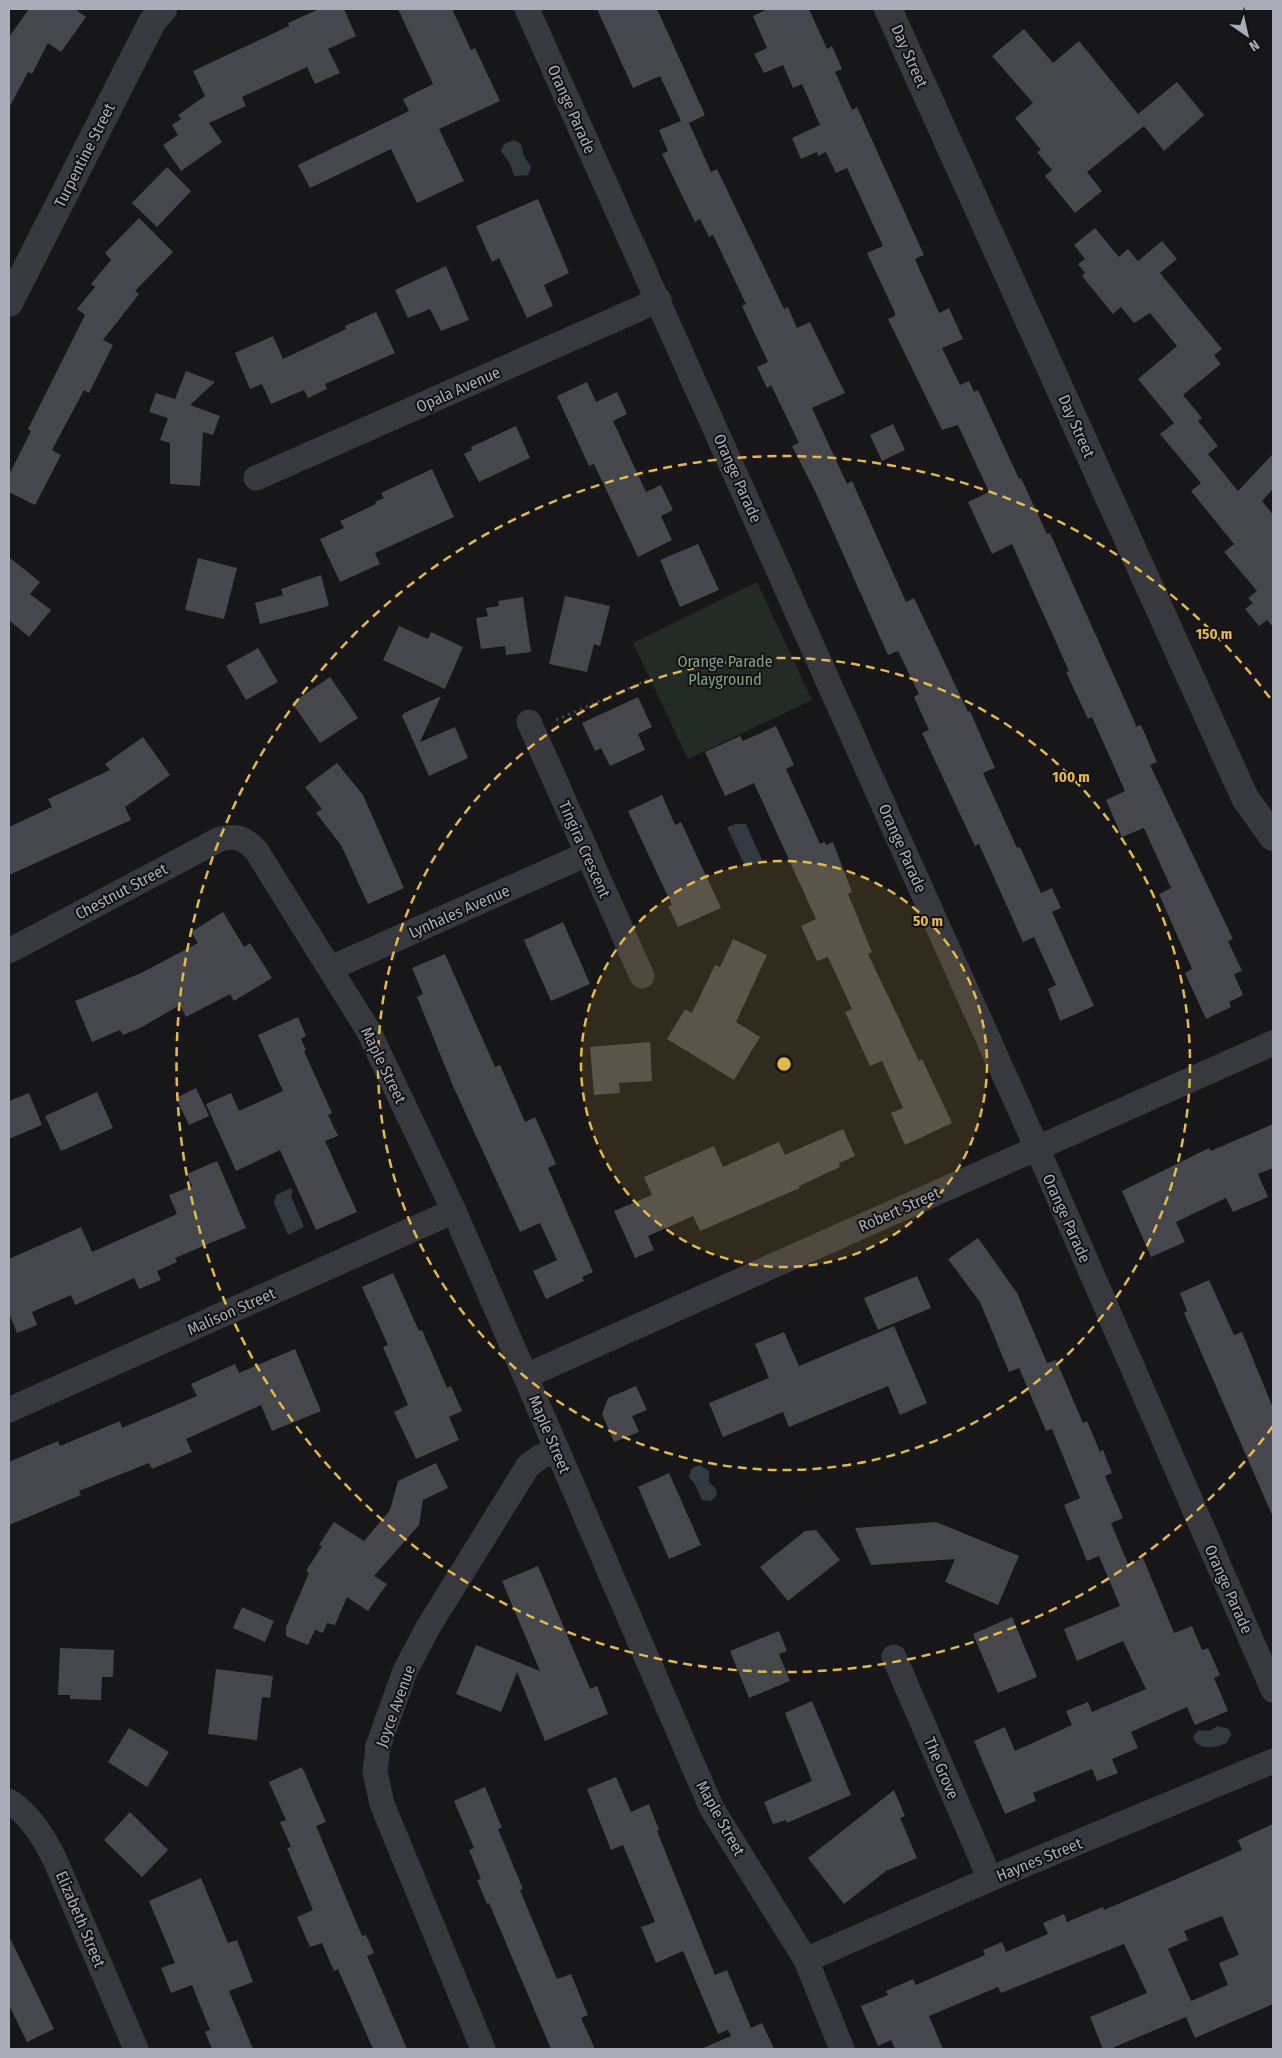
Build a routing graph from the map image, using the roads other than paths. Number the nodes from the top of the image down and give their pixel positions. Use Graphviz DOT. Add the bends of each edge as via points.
graph roads {
  1 [pos="162,9"];
  2 [pos="527,9"];
  3 [pos="888,9"];
  4 [pos="659,300"];
  5 [pos="9,303"];
  6 [pos="256,478"];
  7 [pos="531,726"];
  8 [pos="235,836"];
  9 [pos="1273,837"];
  10 [pos="587,854"];
  11 [pos="9,951"];
  12 [pos="331,968"];
  13 [pos="642,976"];
  14 [pos="1273,1043"];
  15 [pos="1036,1148"];
  16 [pos="454,1212"];
  17 [pos="526,1376"];
  18 [pos="9,1410"];
  19 [pos="557,1450"];
  20 [pos="894,1657"];
  21 [pos="1273,1690"];
  22 [pos="1273,1762"];
  23 [pos="9,1801"];
  24 [pos="990,1878"];
  25 [pos="806,1960"];
  26 [pos="136,2049"];
  27 [pos="484,2049"];
  28 [pos="842,2049"];
  1 -- 5 [label="street, Turpentine Street" via="134,56"];
  2 -- 4 [label="street, Orange Parade"];
  3 -- 9 [label="street, Day Street" via="1245,798"];
  4 -- 6 [label="street, Opala Avenue"];
  4 -- 15 [label="street, Orange Parade"];
  7 -- 10 [label="street, Tingira Crescent"];
  8 -- 11 [label="street, Chestnut Street" via="205,847"];
  8 -- 12 [label="street, Maple Street" via="256,850"];
  10 -- 12 [label="street, Lynhales Avenue"];
  10 -- 13 [label="street, Tingira Crescent"];
  12 -- 16 [label="street, Maple Street" via="368,1030"];
  14 -- 15 [label="street, Robert Street"];
  15 -- 17 [label="street, Robert Street"];
  15 -- 21 [label="street, Orange Parade"];
  16 -- 17 [label="street, Maple Street"];
  16 -- 18 [label="street, Malison Street"];
  17 -- 19 [label="street, Maple Street"];
  19 -- 25 [label="street, Maple Street" via="712,1809"];
  19 -- 27 [label="street, Joyce Avenue" via="528,1466 427,1629 406,1671 378,1746 375,1772 382,1804"];
  20 -- 24 [label="street, The Grove"];
  22 -- 24 [label="street, Haynes Street"];
  23 -- 26 [label="street, Elizabeth Street" via="24,1810 42,1834"];
  24 -- 25 [label="street, Haynes Street"];
  25 -- 28 [label="street, Maple Street"];
}
